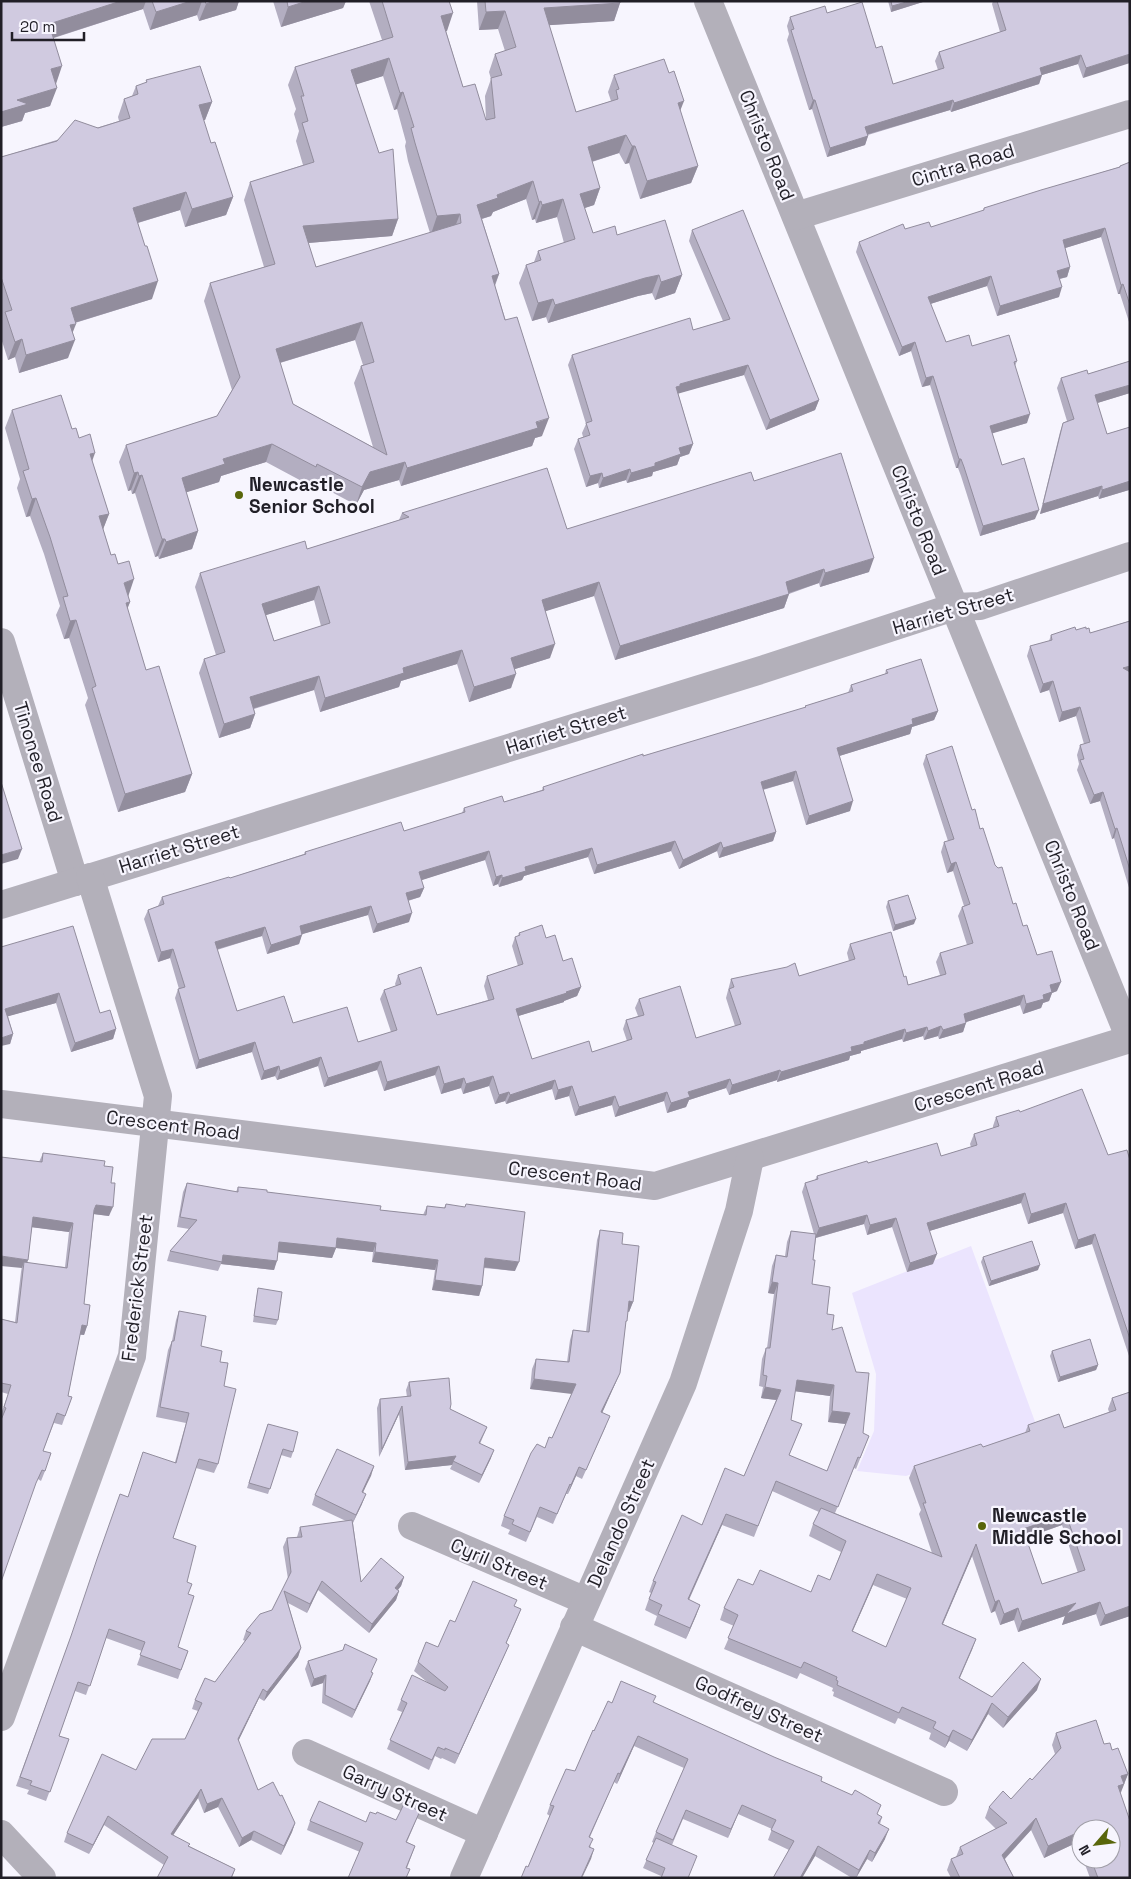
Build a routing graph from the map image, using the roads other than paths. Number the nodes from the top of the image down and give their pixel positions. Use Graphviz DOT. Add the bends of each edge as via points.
graph roads {
  1 [pos="708,1"];
  2 [pos="1130,114"];
  3 [pos="796,216"];
  4 [pos="1130,556"];
  5 [pos="954,607"];
  6 [pos="1,642"];
  7 [pos="82,879"];
  8 [pos="1,904"];
  9 [pos="1130,1039"];
  10 [pos="1,1104"];
  11 [pos="156,1122"];
  12 [pos="750,1158"];
  13 [pos="412,1526"];
  14 [pos="586,1601"];
  15 [pos="574,1628"];
  16 [pos="1,1717"];
  17 [pos="306,1753"];
  18 [pos="944,1792"];
  19 [pos="484,1833"];
  20 [pos="1,1834"];
  21 [pos="42,1878"];
  22 [pos="464,1878"];
  1 -- 3 [label="street, Christo Road"];
  2 -- 3 [label="street, Cintra Road"];
  3 -- 5 [label="street, Christo Road"];
  4 -- 5 [label="street, Harriet Street" via="980,606"];
  5 -- 7 [label="street, Harriet Street"];
  5 -- 9 [label="street, Christo Road"];
  6 -- 7 [label="street, Tinonee Road"];
  7 -- 8 [label="street, Harriet Street"];
  7 -- 11 [label="street, Frederick Street" via="158,1096"];
  9 -- 12 [label="street, Crescent Road"];
  10 -- 11 [label="street, Crescent Road"];
  11 -- 12 [label="street, Crescent Road" via="655,1186"];
  11 -- 16 [label="street, Frederick Street" via="132,1356"];
  12 -- 14 [label="street, Delando Street" via="739,1211 683,1383"];
  13 -- 14 [label="street, Cyril Street"];
  14 -- 15 [label="street, Delando Street"];
  15 -- 18 [label="street, Godfrey Street"];
  15 -- 19 [label="street, Delando Street"];
  17 -- 19 [label="street, Garry Street"];
  19 -- 22 [label="street, Delando Street"];
  20 -- 21 [label="street"];
}
